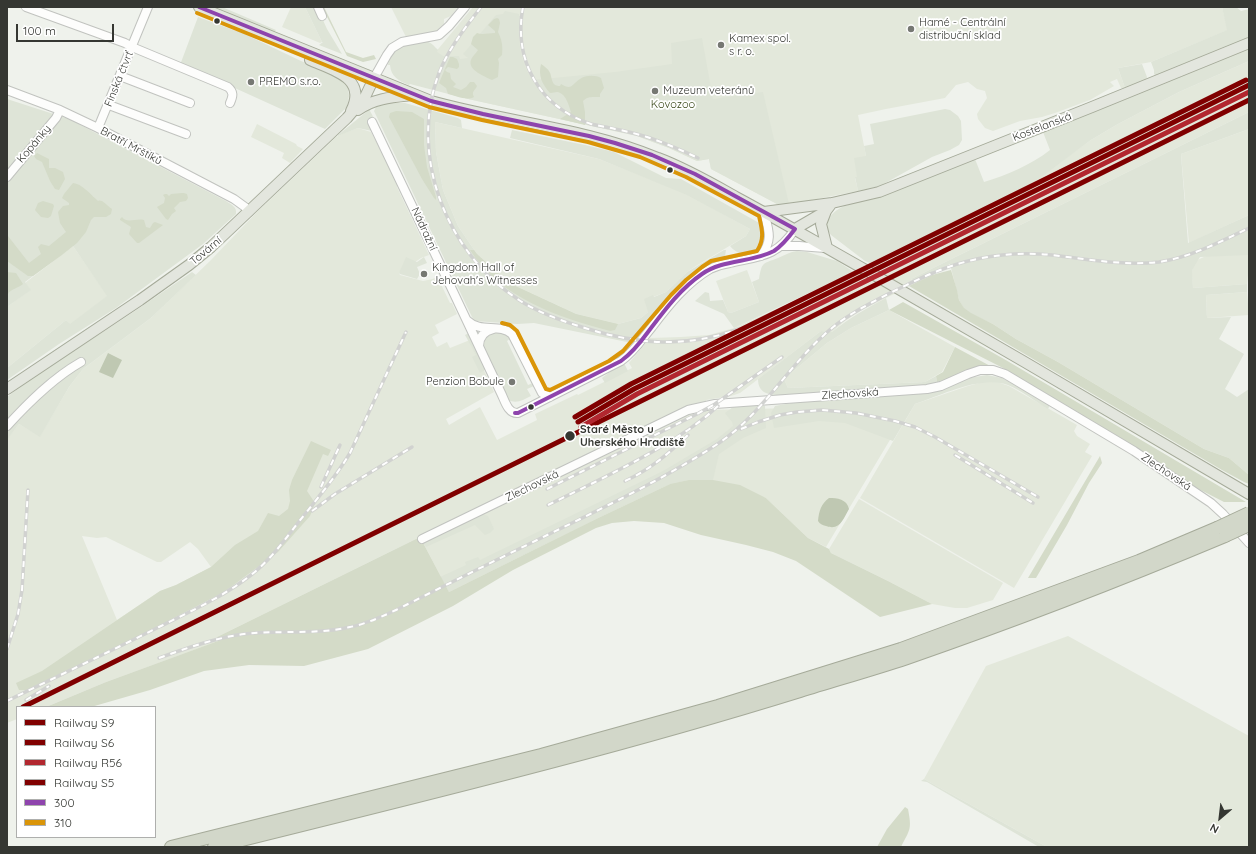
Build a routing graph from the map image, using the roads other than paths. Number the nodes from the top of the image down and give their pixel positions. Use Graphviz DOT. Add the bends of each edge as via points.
graph roads {
  1 [pos="26,7"];
  2 [pos="148,7"];
  3 [pos="199,7"];
  4 [pos="318,7"];
  5 [pos="465,7"];
  6 [pos="322,16"];
  7 [pos="274,38"];
  8 [pos="1249,43"];
  9 [pos="132,47"];
  10 [pos="120,76"];
  11 [pos="374,78"];
  12 [pos="7,90"];
  13 [pos="414,95"];
  14 [pos="190,103"];
  15 [pos="230,104"];
  16 [pos="108,105"];
  17 [pos="60,110"];
  18 [pos="347,118"];
  19 [pos="372,122"];
  20 [pos="98,128"];
  21 [pos="186,134"];
  22 [pos="7,177"];
  23 [pos="809,207"];
  24 [pos="829,207"];
  25 [pos="249,212"];
  26 [pos="764,212"];
  27 [pos="795,229"];
  28 [pos="782,246"];
  29 [pos="827,248"];
  30 [pos="761,256"];
  31 [pos="467,321"];
  32 [pos="494,328"];
  33 [pos="478,346"];
  34 [pos="81,362"];
  35 [pos="7,389"];
  36 [pos="546,395"];
  37 [pos="7,426"];
  38 [pos="1249,494"];
  39 [pos="1249,513"];
  40 [pos="1249,525"];
  41 [pos="1221,532"];
  42 [pos="422,539"];
  43 [pos="1249,543"];
  44 [pos="171,847"];
  45 [pos="214,847"];
  1 -- 9 [label="street"];
  2 -- 9 [label="street, Finská čtvrť"];
  3 -- 7 [label="main road"];
  4 -- 6 [label="street"];
  5 -- 11 [label="street" via="439,35 402,42 392,48"];
  7 -- 11 [label="main road"];
  7 -- 18 [label="main road" via="293,52 342,73 349,79 355,98"];
  8 -- 24 [label="main road, Kostelanská" via="879,192"];
  9 -- 10 [label="street, Finská čtvrť"];
  9 -- 15 [label="street" via="228,87 233,94"];
  10 -- 14 [label="street"];
  10 -- 16 [label="street, Finská čtvrť"];
  11 -- 13 [label="main road"];
  11 -- 18 [label="main road, Tovární" via="365,97"];
  12 -- 17 [label="street, Bratří Mrštíků"];
  13 -- 18 [label="main road" via="384,98 360,108"];
  13 -- 26 [label="main road" via="458,108 580,134 641,151 692,172"];
  16 -- 20 [label="street, Finská čtvrť"];
  16 -- 21 [label="street"];
  17 -- 20 [label="street, Bratří Mrštíků"];
  17 -- 22 [label="street, Kopánky"];
  18 -- 25 [label="main road, Tovární"];
  19 -- 31 [label="street, Nádražní"];
  20 -- 25 [label="street, Bratří Mrštíků" via="234,199"];
  23 -- 24 [label="main road, Kostelanská"];
  23 -- 26 [label="main road, Kostelanská"];
  23 -- 27 [label="main road" via="799,216"];
  24 -- 27 [label="main road, Kostelanská"];
  24 -- 29 [label="main road" via="821,224"];
  25 -- 35 [label="main road, Tovární" via="189,265"];
  26 -- 27 [label="main road"];
  26 -- 30 [label="street" via="770,237 768,246"];
  27 -- 28 [label="street, Nádražní"];
  27 -- 29 [label="main road"];
  28 -- 29 [label="street, Nádražní"];
  28 -- 30 [label="street, Nádražní"];
  29 -- 38 [label="main road"];
  30 -- 36 [label="street, Nádražní" via="722,264 705,272 675,300 627,356 612,366"];
  31 -- 32 [label="street" via="477,327"];
  31 -- 33 [label="street, Nádražní"];
  32 -- 33 [label="street" via="484,333"];
  32 -- 36 [label="street" via="512,334"];
  33 -- 36 [label="street, Nádražní" via="509,410 518,413"];
  34 -- 37 [label="street" via="53,381"];
  39 -- 41 [label="highway, bridge"];
  40 -- 41 [label="highway, bridge"];
  41 -- 44 [label="highway" via="908,646 726,703 541,755"];
  41 -- 45 [label="highway" via="1145,570 912,656 720,716 543,765"];
  42 -- 43 [label="street, Zlechovská" via="688,410 721,403 928,389 980,370 993,370 1006,374 1134,451 1211,503"];
}
